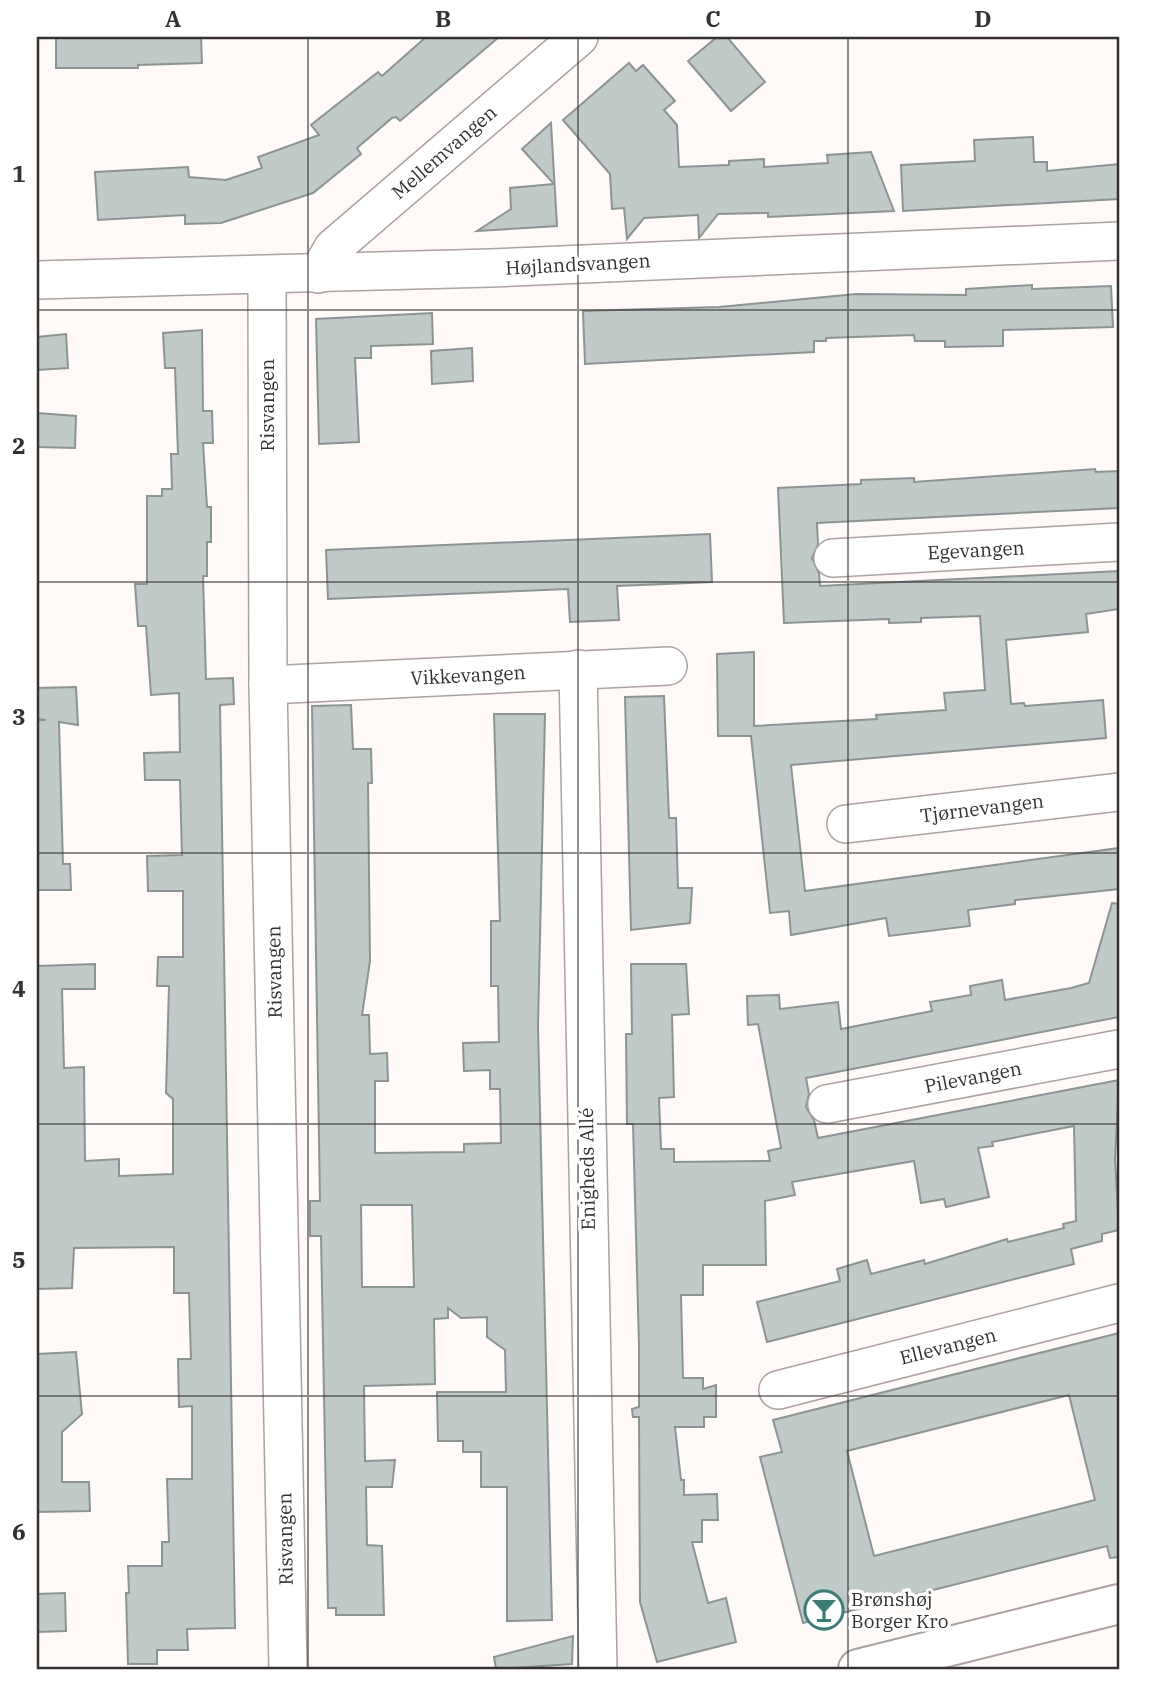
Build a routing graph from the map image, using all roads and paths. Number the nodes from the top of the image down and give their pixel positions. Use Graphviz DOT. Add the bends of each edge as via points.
graph roads {
  1 [pos="579,37"];
  2 [pos="1119,241"];
  3 [pos="318,274"];
  4 [pos="267,275"];
  5 [pos="37,280"];
  6 [pos="1119,542"];
  7 [pos="832,558"];
  8 [pos="668,666"];
  9 [pos="578,669"];
  10 [pos="268,685"];
  11 [pos="1119,792"];
  12 [pos="846,824"];
  13 [pos="1119,1049"];
  14 [pos="827,1104"];
  15 [pos="1119,1303"];
  16 [pos="778,1390"];
  17 [pos="1119,1604"];
  18 [pos="961,1657"];
  19 [pos="288,1669"];
  20 [pos="597,1669"];
  21 [pos="858,1669"];
  1 -- 3 [label="street, Mellemvangen" via="333,248"];
  2 -- 3 [label="street, Højlandsvangen"];
  3 -- 4 [label="street, Højlandsvangen"];
  4 -- 5 [label="street, Højlandsvangen"];
  4 -- 10 [label="street, Risvangen"];
  6 -- 7 [label="street, Egevangen"];
  8 -- 9 [label="street, Vikkevangen"];
  9 -- 10 [label="street, Vikkevangen"];
  9 -- 20 [label="street, Enigheds Allé"];
  10 -- 19 [label="street, Risvangen"];
  11 -- 12 [label="street, Tjørnevangen"];
  13 -- 14 [label="street, Pilevangen"];
  15 -- 16 [label="street, Ellevangen"];
  17 -- 18 [label="main road"];
  18 -- 21 [label="main road"];
}
